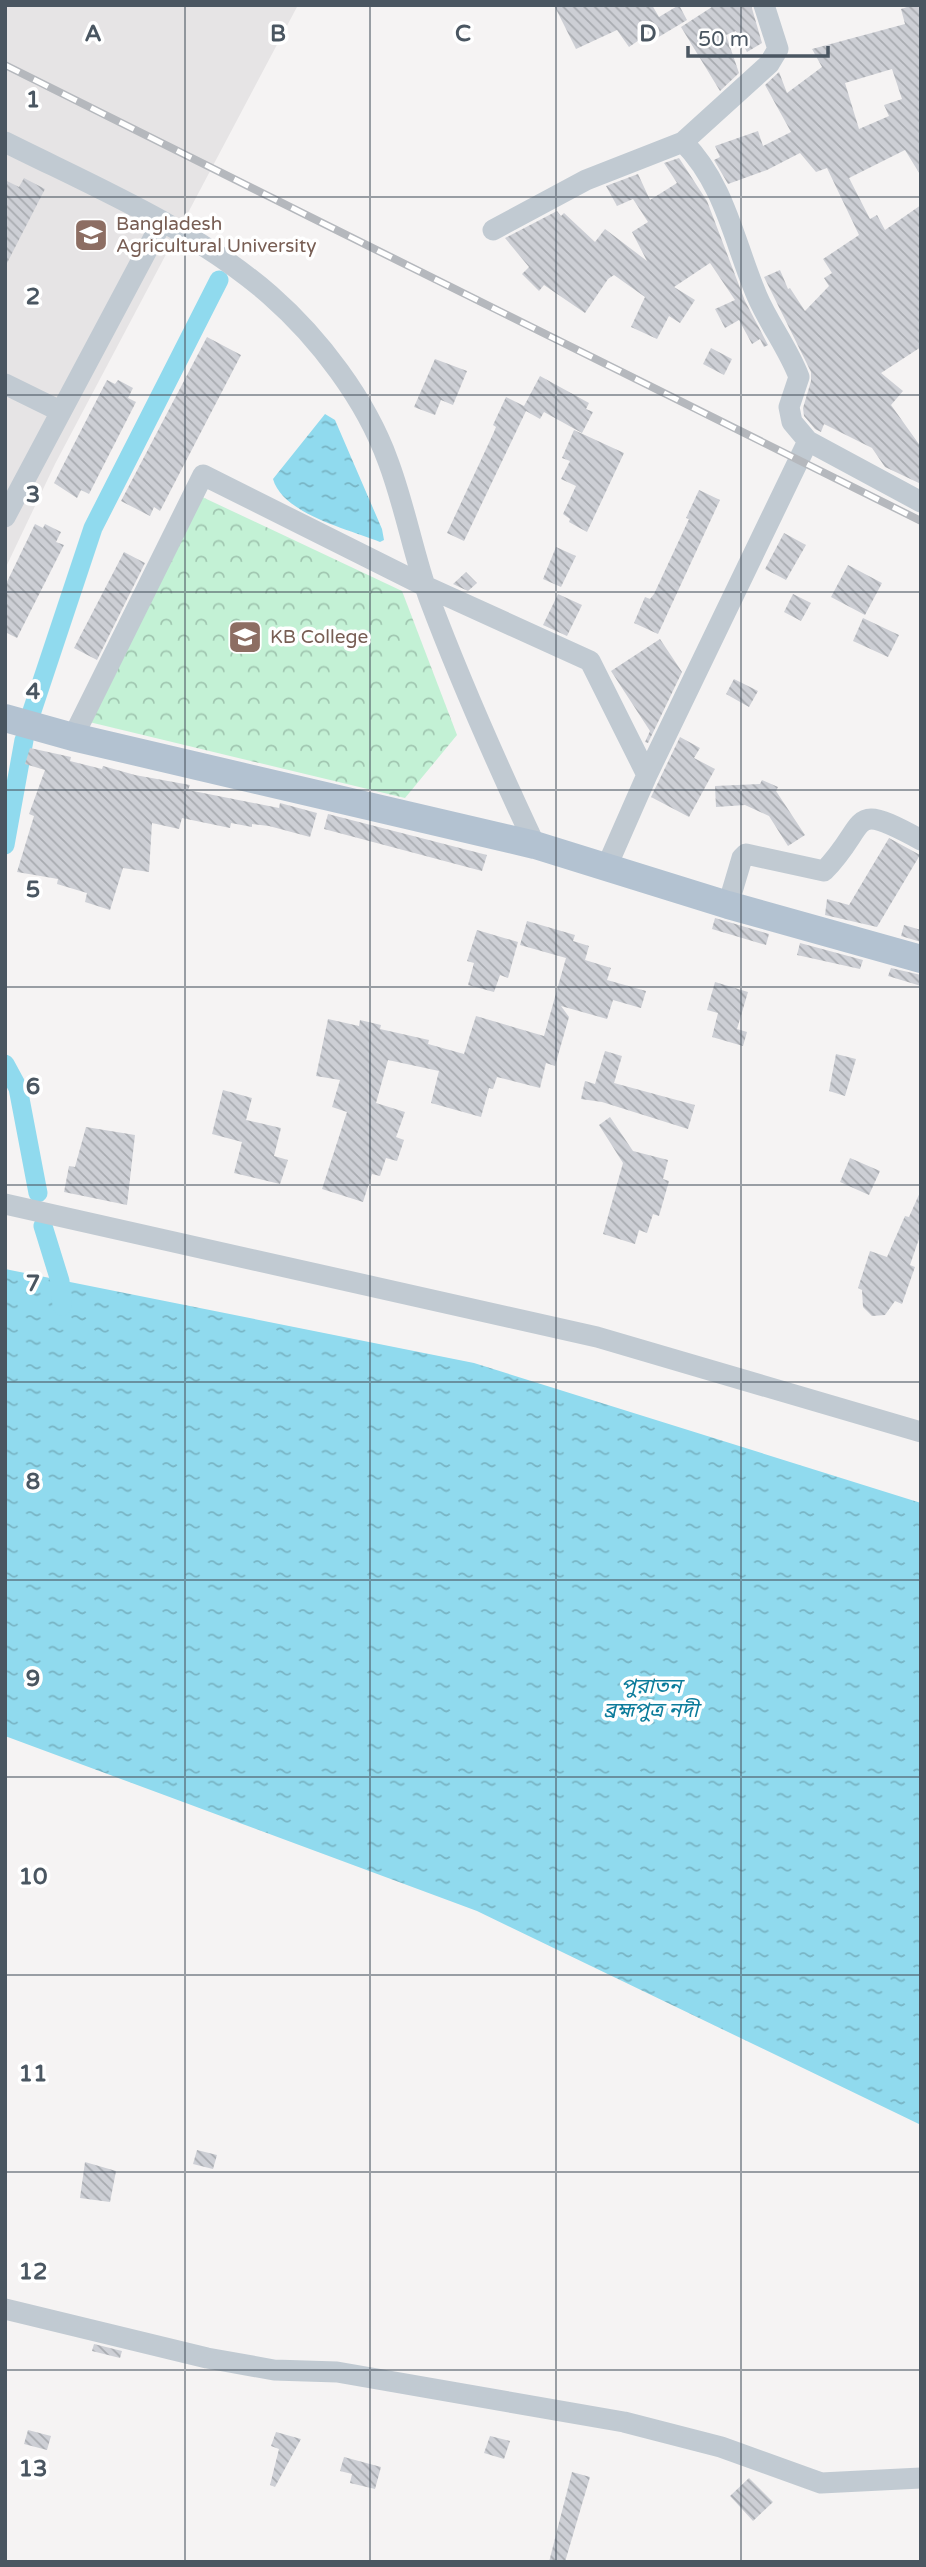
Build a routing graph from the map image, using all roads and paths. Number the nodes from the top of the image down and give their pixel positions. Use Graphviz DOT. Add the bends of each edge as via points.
graph roads {
  1 [pos="764,5"];
  2 [pos="5,142"];
  3 [pos="682,142"];
  4 [pos="162,222"];
  5 [pos="493,230"];
  6 [pos="5,384"];
  7 [pos="60,411"];
  8 [pos="808,441"];
  9 [pos="921,502"];
  10 [pos="5,517"];
  11 [pos="425,586"];
  12 [pos="5,718"];
  13 [pos="73,737"];
  14 [pos="647,775"];
  15 [pos="921,840"];
  16 [pos="535,845"];
  17 [pos="607,866"];
  18 [pos="728,905"];
  19 [pos="921,959"];
  20 [pos="5,1204"];
  21 [pos="921,1432"];
  22 [pos="5,2309"];
  23 [pos="921,2478"];
  1 -- 3 [label="street" via="778,49 769,64"];
  2 -- 4 [label="street"];
  3 -- 5 [label="street" via="586,180"];
  3 -- 8 [label="street" via="704,163 729,216 757,296 794,362 799,377 789,407 792,422"];
  4 -- 7 [label="street"];
  4 -- 11 [label="street" via="270,296 350,390 389,462"];
  6 -- 7 [label="street"];
  7 -- 10 [label="street"];
  8 -- 9 [label="street"];
  8 -- 14 [label="street"];
  11 -- 13 [label="street" via="203,475"];
  11 -- 14 [label="street" via="590,661"];
  11 -- 16 [label="street" via="465,693"];
  12 -- 13 [label="main road"];
  13 -- 16 [label="main road"];
  14 -- 17 [label="street"];
  15 -- 18 [label="street" via="874,816 862,819 824,871 746,854"];
  16 -- 17 [label="main road"];
  17 -- 18 [label="main road"];
  18 -- 19 [label="main road"];
  20 -- 21 [label="street" via="597,1337"];
  22 -- 23 [label="street" via="207,2358 274,2370 337,2372 624,2422 722,2447 821,2483"];
}
